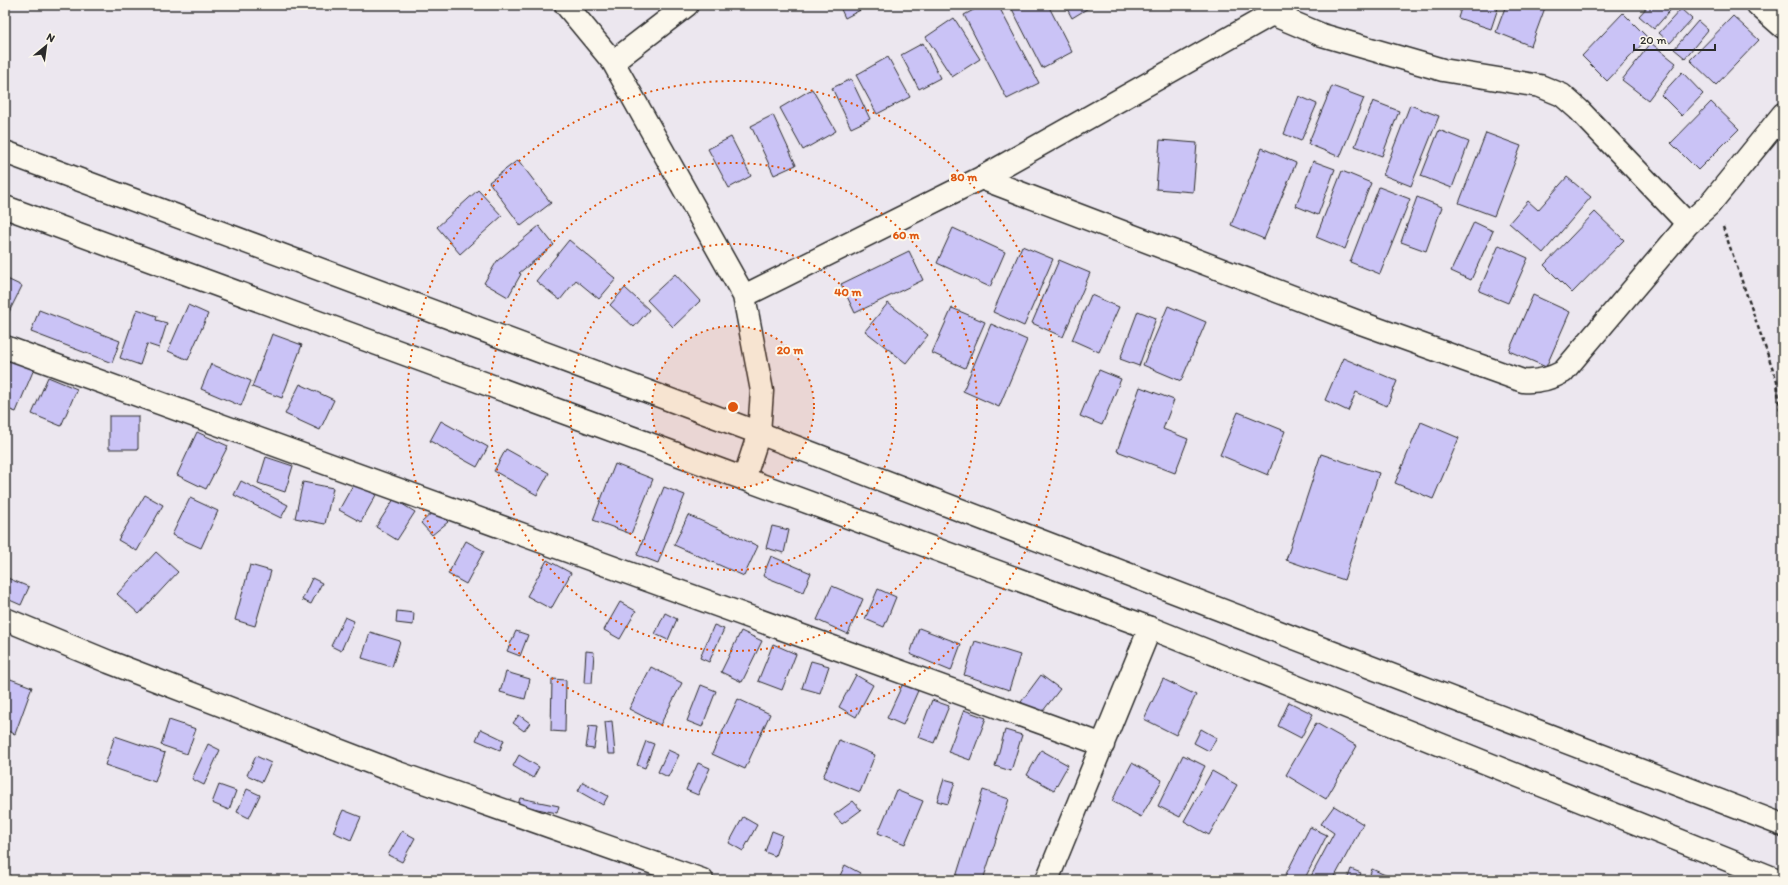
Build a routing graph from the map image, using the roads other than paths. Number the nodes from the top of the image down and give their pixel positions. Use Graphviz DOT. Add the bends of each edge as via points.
graph roads {
  1 [pos="566,5"];
  2 [pos="687,5"];
  3 [pos="1758,5"];
  4 [pos="1280,10"];
  5 [pos="1783,27"];
  6 [pos="613,62"];
  7 [pos="1783,114"];
  8 [pos="5,152"];
  9 [pos="981,178"];
  10 [pos="5,207"];
  11 [pos="1688,224"];
  12 [pos="744,296"];
  13 [pos="5,347"];
  14 [pos="759,433"];
  15 [pos="744,479"];
  16 [pos="5,618"];
  17 [pos="1150,628"];
  18 [pos="1103,745"];
  19 [pos="1783,825"];
  20 [pos="702,880"];
  21 [pos="1047,880"];
  22 [pos="1778,880"];
  1 -- 6 [label="street"];
  2 -- 6 [label="street"];
  3 -- 5 [label="street"];
  4 -- 9 [label="street"];
  4 -- 11 [label="street" via="1322,35 1443,70 1540,86 1562,95 1580,110"];
  6 -- 12 [label="street"];
  7 -- 11 [label="street" via="1710,204"];
  8 -- 14 [label="street"];
  9 -- 11 [label="street" via="1361,323 1523,381 1554,377 1563,372"];
  9 -- 12 [label="street"];
  10 -- 15 [label="street"];
  12 -- 14 [label="street" via="762,391"];
  13 -- 18 [label="street"];
  14 -- 15 [label="street"];
  14 -- 19 [label="street"];
  15 -- 17 [label="street"];
  16 -- 20 [label="street" via="108,662 398,773"];
  17 -- 18 [label="street"];
  17 -- 22 [label="street"];
  18 -- 21 [label="street"];
}
